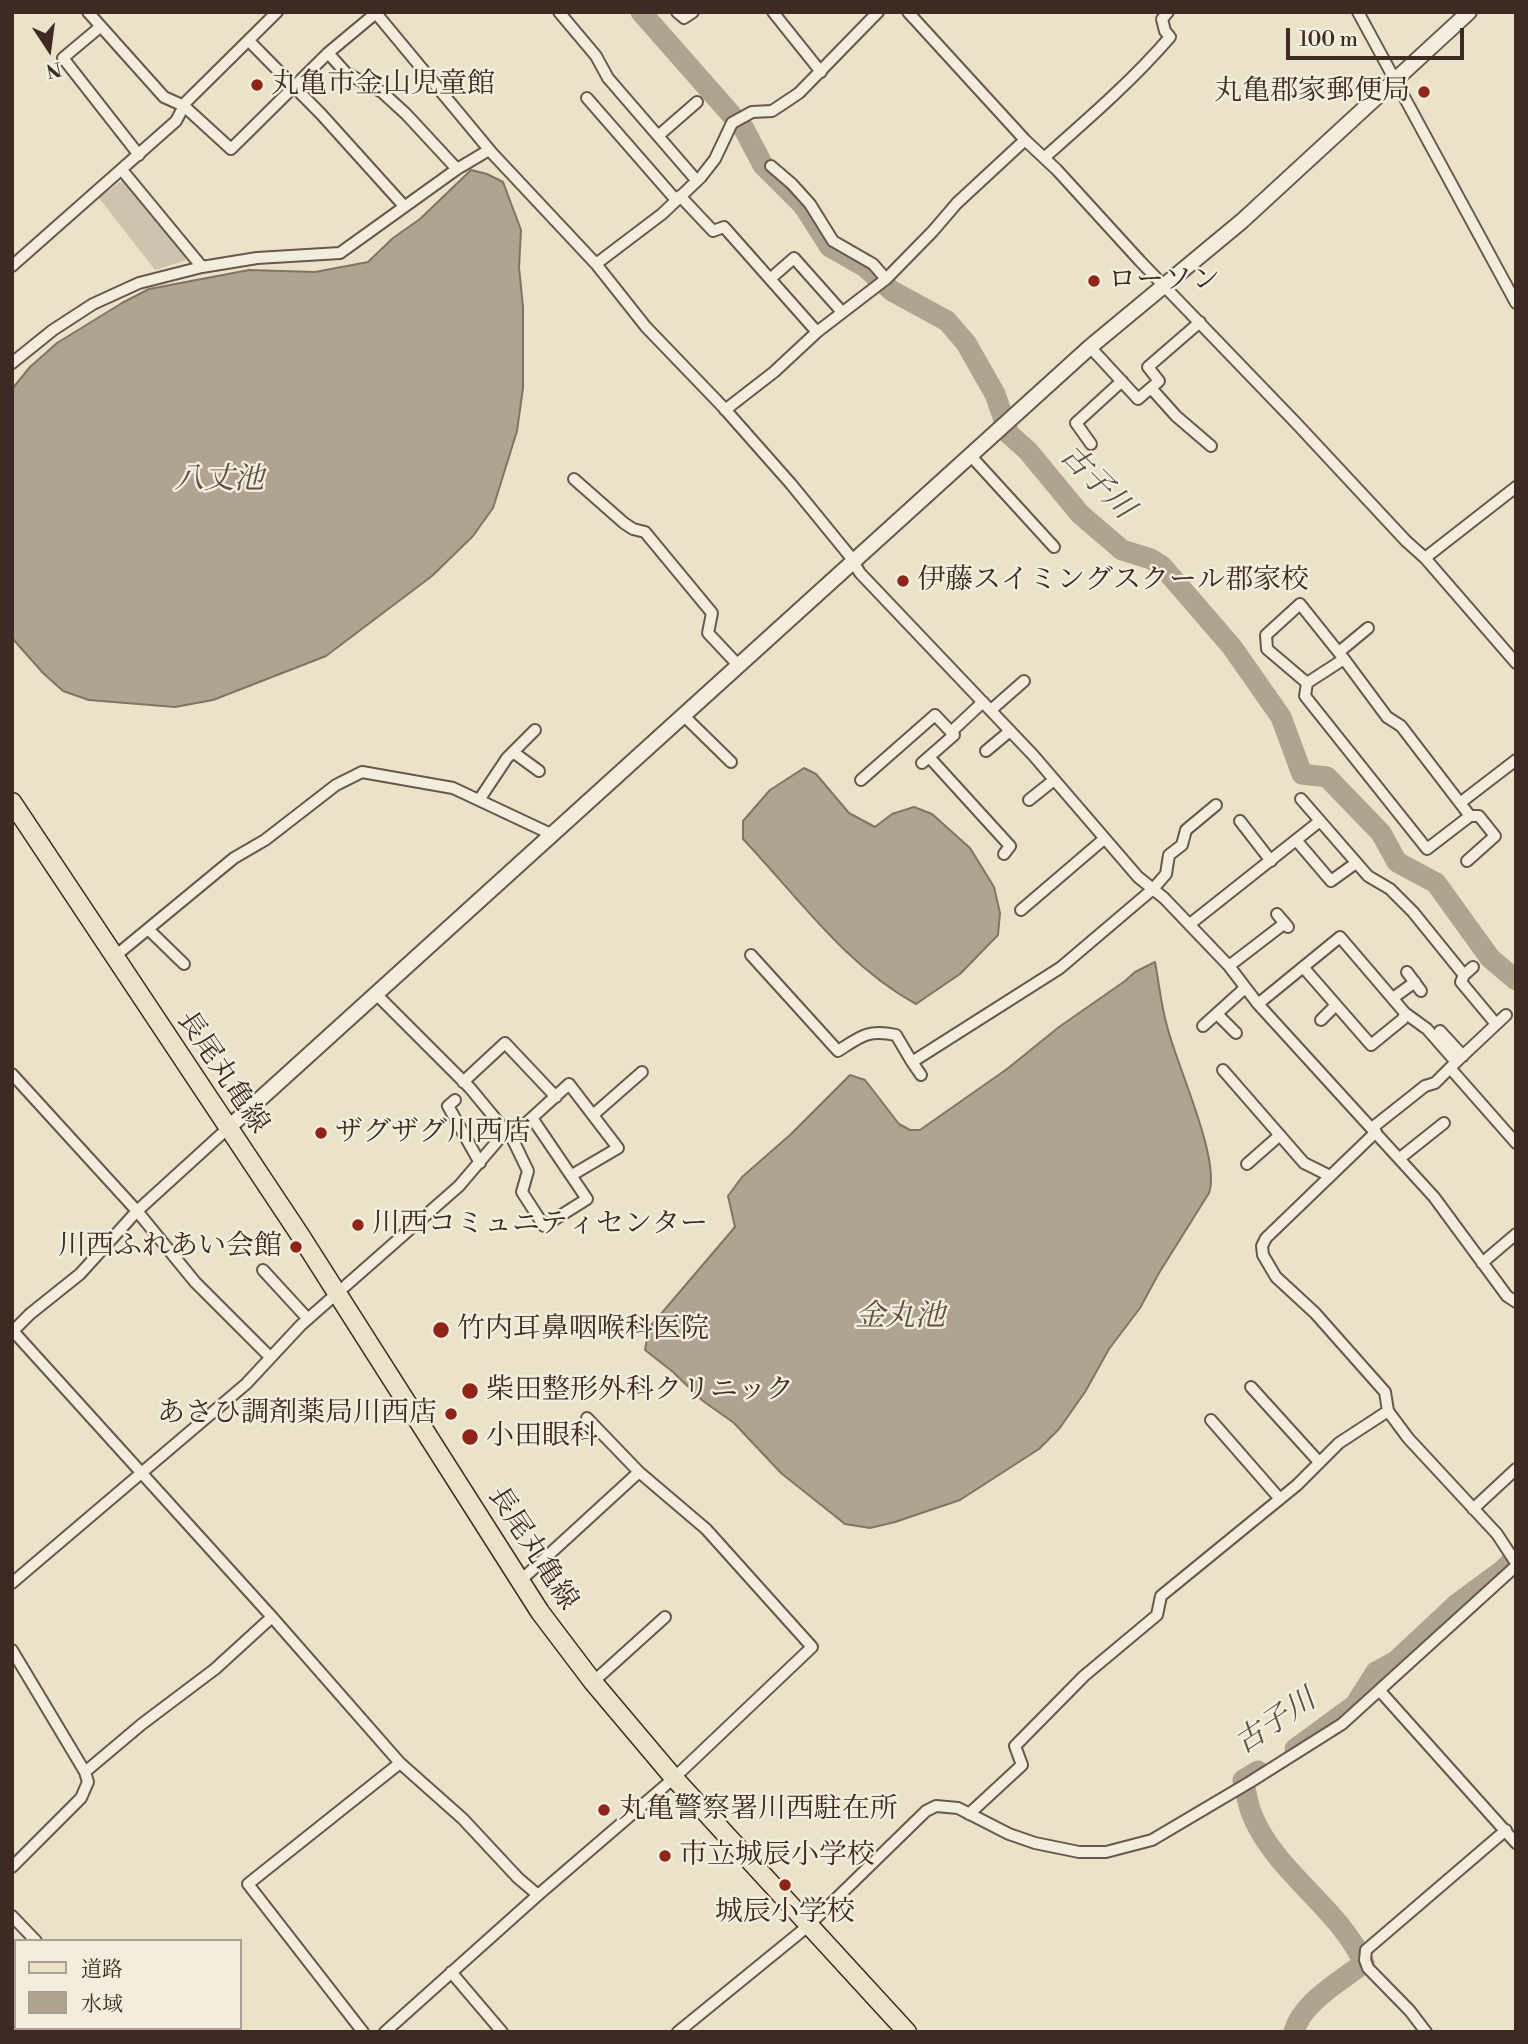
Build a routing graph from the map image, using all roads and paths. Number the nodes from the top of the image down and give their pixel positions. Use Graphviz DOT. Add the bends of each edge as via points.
graph roads {
  1 [pos="88,12"];
  2 [pos="277,12"];
  3 [pos="559,12"];
  4 [pos="677,12"];
  5 [pos="693,12"];
  6 [pos="773,12"];
  7 [pos="878,12"];
  8 [pos="908,12"];
  9 [pos="1168,12"];
  10 [pos="1358,12"];
  11 [pos="1469,12"];
  12 [pos="375,13"];
  13 [pos="100,27"];
  14 [pos="249,41"];
  15 [pos="328,53"];
  16 [pos="821,72"];
  17 [pos="1396,81"];
  18 [pos="294,87"];
  19 [pos="587,97"];
  20 [pos="697,103"];
  21 [pos="184,106"];
  22 [pos="658,136"];
  23 [pos="1025,139"];
  24 [pos="489,150"];
  25 [pos="139,155"];
  26 [pos="1045,157"];
  27 [pos="771,166"];
  28 [pos="457,169"];
  29 [pos="122,170"];
  30 [pos="697,181"];
  31 [pos="678,198"];
  32 [pos="404,206"];
  33 [pos="596,264"];
  34 [pos="12,266"];
  35 [pos="202,267"];
  36 [pos="770,279"];
  37 [pos="882,283"];
  38 [pos="1164,285"];
  39 [pos="1516,303"];
  40 [pos="842,312"];
  41 [pos="1200,322"];
  42 [pos="817,332"];
  43 [pos="1090,347"];
  44 [pos="12,363"];
  45 [pos="1122,381"];
  46 [pos="1151,388"];
  47 [pos="725,410"];
  48 [pos="1091,444"];
  49 [pos="1211,446"];
  50 [pos="970,456"];
  51 [pos="574,480"];
  52 [pos="1516,487"];
  53 [pos="1054,547"];
  54 [pos="1425,558"];
  55 [pos="854,562"];
  56 [pos="1367,628"];
  57 [pos="1342,655"];
  58 [pos="1516,663"];
  59 [pos="739,666"];
  60 [pos="1024,681"];
  61 [pos="1307,683"];
  62 [pos="987,706"];
  63 [pos="684,716"];
  64 [pos="534,730"];
  65 [pos="1010,731"];
  66 [pos="951,732"];
  67 [pos="986,751"];
  68 [pos="513,752"];
  69 [pos="1516,760"];
  70 [pos="731,762"];
  71 [pos="539,771"];
  72 [pos="861,780"];
  73 [pos="1054,780"];
  74 [pos="1301,799"];
  75 [pos="479,800"];
  76 [pos="1029,800"];
  77 [pos="12,802"];
  78 [pos="1460,803"];
  79 [pos="1216,805"];
  80 [pos="1470,816"];
  81 [pos="1240,821"];
  82 [pos="1320,821"];
  83 [pos="553,835"];
  84 [pos="1104,839"];
  85 [pos="1297,840"];
  86 [pos="1004,854"];
  87 [pos="1467,860"];
  88 [pos="1271,861"];
  89 [pos="1356,863"];
  90 [pos="1153,889"];
  91 [pos="1021,910"];
  92 [pos="1283,921"];
  93 [pos="1190,925"];
  94 [pos="148,929"];
  95 [pos="751,955"];
  96 [pos="114,957"];
  97 [pos="184,964"];
  98 [pos="1229,966"];
  99 [pos="1303,967"];
  100 [pos="1407,972"];
  101 [pos="1245,988"];
  102 [pos="376,994"];
  103 [pos="1393,998"];
  104 [pos="1258,1004"];
  105 [pos="1336,1005"];
  106 [pos="1405,1013"];
  107 [pos="1217,1014"];
  108 [pos="1506,1015"];
  109 [pos="1321,1020"];
  110 [pos="1496,1024"];
  111 [pos="1203,1026"];
  112 [pos="1440,1031"];
  113 [pos="1236,1033"];
  114 [pos="912,1062"];
  115 [pos="1457,1062"];
  116 [pos="1223,1070"];
  117 [pos="642,1072"];
  118 [pos="12,1074"];
  119 [pos="921,1075"];
  120 [pos="463,1082"];
  121 [pos="556,1097"];
  122 [pos="456,1100"];
  123 [pos="593,1115"];
  124 [pos="532,1118"];
  125 [pos="1444,1123"];
  126 [pos="227,1129"];
  127 [pos="1374,1130"];
  128 [pos="508,1134"];
  129 [pos="1280,1136"];
  130 [pos="1516,1143"];
  131 [pos="1400,1158"];
  132 [pos="480,1163"];
  133 [pos="1248,1164"];
  134 [pos="572,1175"];
  135 [pos="1331,1176"];
  136 [pos="138,1211"];
  137 [pos="1516,1234"];
  138 [pos="1482,1263"];
  139 [pos="263,1270"];
  140 [pos="336,1293"];
  141 [pos="1516,1301"];
  142 [pos="308,1319"];
  143 [pos="13,1332"];
  144 [pos="270,1357"];
  145 [pos="1251,1387"];
  146 [pos="1388,1411"];
  147 [pos="587,1418"];
  148 [pos="1211,1420"];
  149 [pos="1319,1462"];
  150 [pos="1516,1469"];
  151 [pos="639,1472"];
  152 [pos="141,1473"];
  153 [pos="1280,1499"];
  154 [pos="1473,1509"];
  155 [pos="1516,1564"];
  156 [pos="520,1581"];
  157 [pos="12,1583"];
  158 [pos="272,1617"];
  159 [pos="665,1617"];
  160 [pos="12,1650"];
  161 [pos="593,1682"];
  162 [pos="1380,1691"];
  163 [pos="400,1763"];
  164 [pos="85,1772"];
  165 [pos="674,1778"];
  166 [pos="969,1814"];
  167 [pos="1506,1830"];
  168 [pos="1516,1843"];
  169 [pos="12,1867"];
  170 [pos="538,1895"];
  171 [pos="12,1916"];
  172 [pos="808,1926"];
  173 [pos="34,1939"];
  174 [pos="451,1972"];
  175 [pos="501,2031"];
  176 [pos="363,2032"];
  177 [pos="385,2032"];
  178 [pos="678,2032"];
  179 [pos="907,2032"];
  180 [pos="1426,2032"];
  1 -- 13 [label="street"];
  2 -- 14 [label="street"];
  3 -- 22 [label="street"];
  4 -- 5 [label="street" via="684,18"];
  6 -- 16 [label="street"];
  7 -- 16 [label="street"];
  8 -- 23 [label="street"];
  9 -- 26 [label="street" via="1162,25 1170,37"];
  10 -- 17 [label="street"];
  11 -- 17 [label="street"];
  12 -- 15 [label="street"];
  12 -- 24 [label="street"];
  13 -- 21 [label="street" via="164,97"];
  13 -- 25 [label="street" via="63,58"];
  14 -- 18 [label="street"];
  14 -- 21 [label="street"];
  15 -- 18 [label="street"];
  15 -- 28 [label="street" via="346,73 382,92"];
  16 -- 30 [label="street" via="772,111 752,112 735,121"];
  17 -- 38 [label="street"];
  17 -- 39 [label="street"];
  18 -- 21 [label="street" via="231,149"];
  18 -- 32 [label="street"];
  19 -- 31 [label="street"];
  20 -- 22 [label="street"];
  21 -- 25 [label="street" via="176,121"];
  22 -- 30 [label="street"];
  23 -- 26 [label="street"];
  23 -- 37 [label="street" via="957,202"];
  24 -- 28 [label="street"];
  24 -- 33 [label="street"];
  25 -- 29 [label="street"];
  26 -- 38 [label="street"];
  27 -- 37 [label="street" via="810,204 832,241 873,264"];
  28 -- 32 [label="street"];
  29 -- 34 [label="street"];
  29 -- 35 [label="street"];
  30 -- 31 [label="street"];
  31 -- 33 [label="street"];
  31 -- 36 [label="street" via="713,231 724,227"];
  32 -- 35 [label="street" via="340,253"];
  33 -- 47 [label="street" via="646,327"];
  35 -- 44 [label="street" via="139,283 93,304"];
  36 -- 40 [label="street" via="794,258"];
  36 -- 42 [label="street"];
  37 -- 40 [label="street"];
  38 -- 41 [label="street"];
  38 -- 43 [label="street"];
  40 -- 42 [label="street"];
  41 -- 46 [label="street" via="1148,368 1159,381"];
  41 -- 54 [label="street"];
  42 -- 47 [label="street"];
  43 -- 45 [label="street"];
  43 -- 50 [label="street"];
  45 -- 46 [label="street" via="1138,399"];
  45 -- 48 [label="street" via="1076,422"];
  46 -- 49 [label="street"];
  47 -- 55 [label="street"];
  50 -- 53 [label="street"];
  50 -- 55 [label="street"];
  51 -- 59 [label="street" via="624,523 645,531 712,613 708,633"];
  52 -- 54 [label="street"];
  54 -- 58 [label="street"];
  55 -- 59 [label="street"];
  55 -- 62 [label="street"];
  56 -- 57 [label="street"];
  57 -- 61 [label="street"];
  57 -- 61 [label="street" via="1300,604 1266,635 1267,649"];
  57 -- 78 [label="street" via="1387,718 1401,726"];
  59 -- 63 [label="street"];
  60 -- 62 [label="street"];
  61 -- 80 [label="street" via="1305,696 1427,849"];
  62 -- 65 [label="street"];
  62 -- 66 [label="street"];
  63 -- 70 [label="street"];
  63 -- 83 [label="street"];
  64 -- 68 [label="street"];
  65 -- 67 [label="street"];
  65 -- 73 [label="street"];
  66 -- 72 [label="street" via="935,715"];
  66 -- 86 [label="street" via="954,735 925,760 1010,846"];
  68 -- 71 [label="street"];
  68 -- 75 [label="street"];
  69 -- 78 [label="street"];
  73 -- 76 [label="street"];
  73 -- 84 [label="street"];
  74 -- 82 [label="street"];
  75 -- 83 [label="street"];
  75 -- 94 [label="street" via="453,788 372,773 351,776 234,858"];
  77 -- 96 [label="main road, 長尾丸亀線"];
  78 -- 80 [label="street"];
  79 -- 90 [label="street" via="1186,830 1182,845 1169,855 1166,874"];
  80 -- 87 [label="street" via="1479,816 1494,836"];
  81 -- 88 [label="street"];
  82 -- 85 [label="street"];
  82 -- 89 [label="street"];
  83 -- 102 [label="street"];
  84 -- 90 [label="street"];
  84 -- 91 [label="street"];
  85 -- 88 [label="street"];
  85 -- 89 [label="street" via="1331,881"];
  88 -- 93 [label="street"];
  89 -- 110 [label="street" via="1367,876 1390,889 1468,971 1461,982"];
  90 -- 93 [label="street"];
  90 -- 114 [label="street" via="1060,968"];
  92 -- 98 [label="street"];
  93 -- 98 [label="street"];
  94 -- 96 [label="street"];
  94 -- 97 [label="street"];
  95 -- 114 [label="street" via="838,1051 877,1031 896,1035"];
  96 -- 126 [label="main road, 長尾丸亀線"];
  98 -- 101 [label="street"];
  99 -- 103 [label="street" via="1340,937"];
  99 -- 104 [label="street"];
  99 -- 105 [label="street"];
  100 -- 103 [label="street" via="1418,986"];
  101 -- 104 [label="street"];
  101 -- 107 [label="street"];
  102 -- 120 [label="street"];
  102 -- 126 [label="street"];
  103 -- 106 [label="street"];
  104 -- 127 [label="street"];
  105 -- 106 [label="street" via="1371,1045"];
  105 -- 109 [label="street"];
  106 -- 115 [label="street"];
  107 -- 111 [label="street"];
  107 -- 113 [label="street"];
  108 -- 110 [label="street"];
  110 -- 115 [label="street"];
  112 -- 115 [label="street"];
  114 -- 119 [label="street"];
  115 -- 127 [label="street"];
  115 -- 130 [label="street"];
  116 -- 129 [label="street"];
  117 -- 123 [label="street"];
  118 -- 136 [label="street"];
  120 -- 121 [label="street" via="505,1043"];
  120 -- 128 [label="street"];
  121 -- 123 [label="street" via="569,1084"];
  121 -- 124 [label="street"];
  122 -- 132 [label="street" via="448,1106"];
  123 -- 134 [label="street" via="618,1147"];
  124 -- 128 [label="street"];
  124 -- 134 [label="street"];
  125 -- 131 [label="street"];
  126 -- 136 [label="street"];
  126 -- 140 [label="main road, 長尾丸亀線"];
  127 -- 131 [label="street"];
  127 -- 135 [label="street"];
  128 -- 132 [label="street"];
  128 -- 134 [label="street" via="528,1171 522,1192 544,1226 587,1199"];
  129 -- 133 [label="street"];
  129 -- 135 [label="street" via="1304,1163"];
  131 -- 138 [label="street"];
  132 -- 140 [label="street"];
  135 -- 146 [label="street" via="1266,1238 1263,1255 1276,1277 1315,1313 1385,1392"];
  136 -- 143 [label="street" via="80,1274"];
  136 -- 144 [label="street" via="195,1282"];
  137 -- 138 [label="street"];
  138 -- 141 [label="street"];
  139 -- 142 [label="street"];
  140 -- 142 [label="street"];
  140 -- 156 [label="main road, 長尾丸亀線"];
  142 -- 144 [label="street"];
  143 -- 152 [label="street"];
  144 -- 152 [label="street" via="246,1384"];
  145 -- 149 [label="street"];
  146 -- 149 [label="street"];
  146 -- 154 [label="street"];
  147 -- 151 [label="street"];
  148 -- 153 [label="street"];
  149 -- 153 [label="street"];
  150 -- 154 [label="street"];
  151 -- 156 [label="street"];
  151 -- 165 [label="street" via="706,1529 812,1647"];
  152 -- 157 [label="street"];
  152 -- 158 [label="street"];
  153 -- 166 [label="street" via="1161,1596 1157,1615 1084,1676 1015,1746 1022,1765"];
  154 -- 155 [label="street"];
  155 -- 162 [label="street"];
  156 -- 161 [label="main road, 長尾丸亀線"];
  158 -- 163 [label="street"];
  158 -- 164 [label="street" via="215,1669"];
  159 -- 161 [label="street"];
  160 -- 164 [label="street"];
  161 -- 165 [label="main road, 長尾丸亀線"];
  162 -- 166 [label="street" via="1311,1745 1152,1840 1129,1848 1079,1852 1035,1843"];
  162 -- 167 [label="street"];
  163 -- 170 [label="street"];
  163 -- 176 [label="street" via="248,1884"];
  164 -- 169 [label="street" via="88,1782 81,1798"];
  165 -- 170 [label="street"];
  165 -- 172 [label="main road, 長尾丸亀線"];
  166 -- 172 [label="street" via="945,1805 926,1811"];
  167 -- 168 [label="street"];
  167 -- 180 [label="street" via="1366,1950 1368,1968"];
  170 -- 174 [label="street"];
  171 -- 173 [label="street"];
  172 -- 178 [label="street"];
  172 -- 179 [label="main road, 長尾丸亀線"];
  174 -- 175 [label="street"];
  174 -- 177 [label="street"];
}
